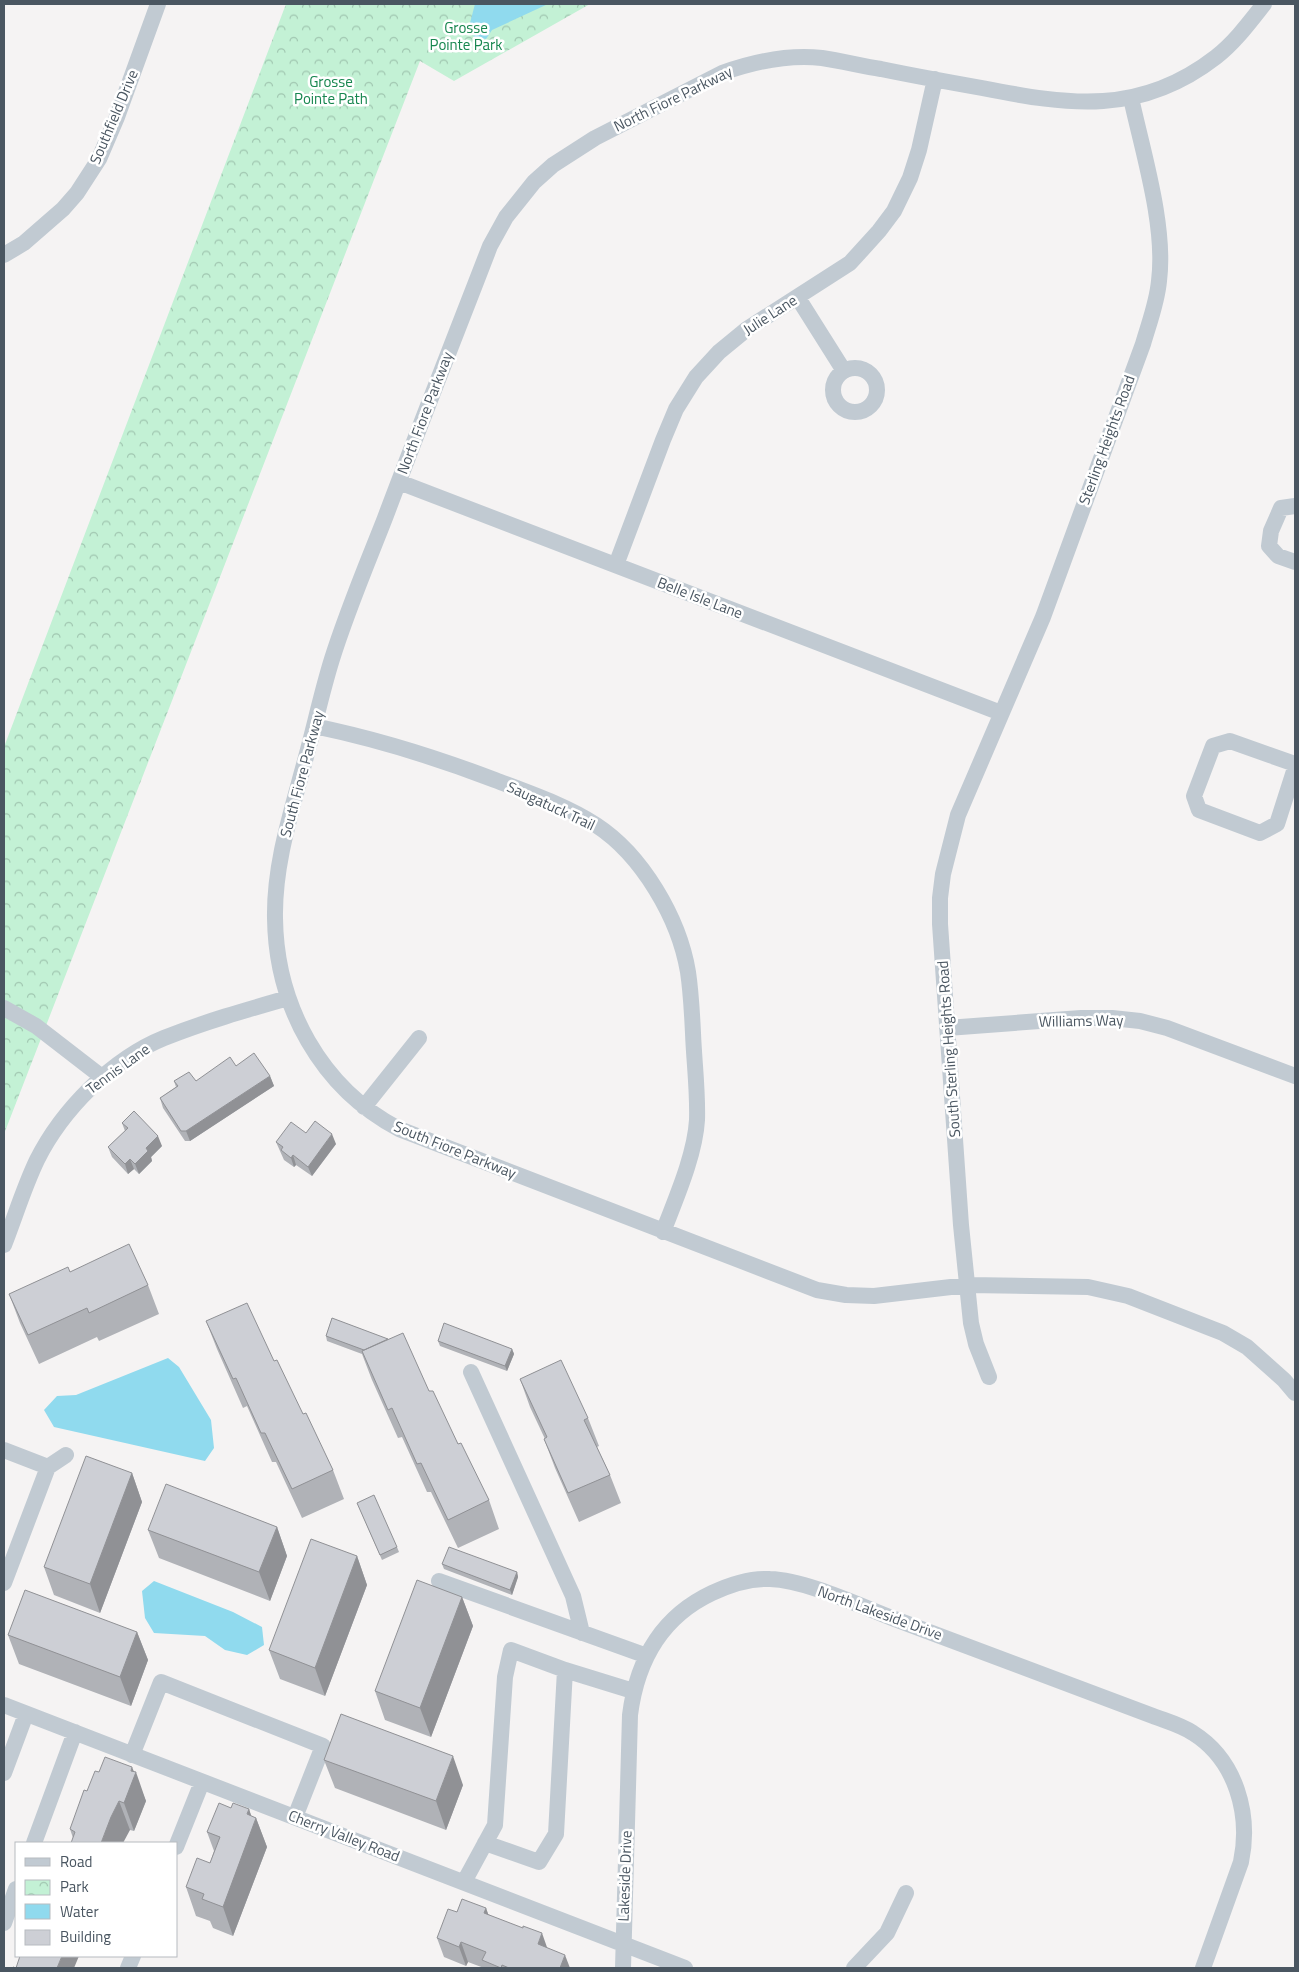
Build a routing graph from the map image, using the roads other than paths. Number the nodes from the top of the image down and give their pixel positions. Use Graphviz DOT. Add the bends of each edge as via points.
graph roads {
  1 [pos="158,4"];
  2 [pos="1264,4"];
  3 [pos="935,79"];
  4 [pos="1131,98"];
  5 [pos="4,255"];
  6 [pos="798,298"];
  7 [pos="844,371"];
  8 [pos="399,482"];
  9 [pos="1295,506"];
  10 [pos="1295,562"];
  11 [pos="616,565"];
  12 [pos="358,588"];
  13 [pos="1001,713"];
  14 [pos="314,726"];
  15 [pos="1295,766"];
  16 [pos="978,769"];
  17 [pos="288,998"];
  18 [pos="4,1008"];
  19 [pos="947,1028"];
  20 [pos="419,1038"];
  21 [pos="1295,1076"];
  22 [pos="102,1077"];
  23 [pos="364,1107"];
  24 [pos="663,1232"];
  25 [pos="4,1245"];
  26 [pos="968,1285"];
  27 [pos="471,1372"];
  28 [pos="989,1377"];
  29 [pos="1295,1393"];
  30 [pos="4,1450"];
  31 [pos="66,1455"];
  32 [pos="48,1467"];
  33 [pos="440,1581"];
  34 [pos="4,1583"];
  35 [pos="582,1632"];
  36 [pos="647,1656"];
  37 [pos="565,1670"];
  38 [pos="633,1690"];
  39 [pos="4,1705"];
  40 [pos="26,1714"];
  41 [pos="76,1732"];
  42 [pos="132,1755"];
  43 [pos="4,1773"];
  44 [pos="202,1782"];
  45 [pos="628,1783"];
  46 [pos="295,1817"];
  47 [pos="34,1842"];
  48 [pos="178,1842"];
  49 [pos="485,1843"];
  50 [pos="464,1882"];
  51 [pos="15,1893"];
  52 [pos="906,1893"];
  53 [pos="4,1923"];
  54 [pos="623,1943"];
  55 [pos="623,1968"];
  56 [pos="685,1968"];
  57 [pos="854,1968"];
  58 [pos="1203,1968"];
  1 -- 5 [label="street, Southfield Drive" via="99,159 63,208"];
  2 -- 4 [label="street, North Fiore Parkway" via="1241,33 1203,66 1174,82"];
  3 -- 4 [label="street, North Fiore Parkway" via="1030,98 1081,103"];
  3 -- 6 [label="street, Julie Lane" via="920,150 894,211 850,263"];
  3 -- 8 [label="street, North Fiore Parkway" via="820,58 780,59 742,66 722,73 595,138 553,165 534,182 506,217 490,246"];
  4 -- 13 [label="street, Sterling Heights Road" via="1157,217 1160,281 1156,302 1042,617"];
  6 -- 7 [label="street"];
  6 -- 11 [label="street, Julie Lane" via="747,329 696,377 676,409"];
  8 -- 11 [label="street, Belle Isle Lane"];
  8 -- 12 [label="street, North Fiore Parkway"];
  9 -- 10 [label="street" via="1282,508 1271,531 1269,546 1278,556"];
  11 -- 13 [label="street, Belle Isle Lane"];
  12 -- 14 [label="street, South Fiore Parkway" via="332,658"];
  13 -- 16 [label="street, Sterling Heights Road"];
  14 -- 17 [label="street, South Fiore Parkway" via="276,879 275,920"];
  14 -- 24 [label="street, Saugatuck Trail" via="363,736 436,758 579,815 597,825 618,844 655,887 679,939 688,971 697,1120 687,1169"];
  15 -- 15 [label="street" via="1230,741 1213,746 1194,796 1199,810 1260,833 1277,824"];
  16 -- 19 [label="street, South Sterling Heights Road" via="958,815 940,898"];
  17 -- 22 [label="street, Tennis Lane" via="163,1038"];
  17 -- 23 [label="street, South Fiore Parkway" via="314,1054 336,1081"];
  18 -- 22 [label="street" via="36,1026"];
  19 -- 21 [label="street, Williams Way" via="1081,1018 1140,1021"];
  19 -- 26 [label="street, South Sterling Heights Road"];
  20 -- 23 [label="street"];
  22 -- 25 [label="street, Tennis Lane" via="84,1094 46,1144"];
  23 -- 24 [label="street, South Fiore Parkway" via="399,1129"];
  24 -- 26 [label="street, South Fiore Parkway" via="817,1290 874,1296"];
  26 -- 28 [label="street, South Sterling Heights Road" via="971,1323"];
  26 -- 29 [label="street" via="1088,1287 1128,1296 1223,1333 1247,1347"];
  27 -- 35 [label="street" via="573,1596"];
  30 -- 32 [label="street"];
  31 -- 32 [label="street"];
  32 -- 34 [label="street"];
  33 -- 35 [label="street"];
  35 -- 36 [label="street"];
  36 -- 38 [label="street, North Lakeside Drive"];
  36 -- 58 [label="street, North Lakeside Drive" via="656,1638 672,1619 696,1601 737,1583 770,1578 800,1583 1191,1732 1217,1754 1234,1780 1245,1827 1241,1862"];
  37 -- 38 [label="street"];
  37 -- 49 [label="street" via="512,1650 504,1677 495,1825"];
  37 -- 49 [label="street" via="556,1834 539,1862"];
  38 -- 45 [label="street, North Lakeside Drive"];
  39 -- 40 [label="street, Cherry Valley Road"];
  40 -- 41 [label="street, Cherry Valley Road"];
  40 -- 43 [label="street"];
  41 -- 42 [label="street, Cherry Valley Road"];
  41 -- 47 [label="street"];
  42 -- 44 [label="street, Cherry Valley Road"];
  42 -- 46 [label="street" via="161,1682 323,1746"];
  44 -- 46 [label="street, Cherry Valley Road"];
  44 -- 48 [label="street"];
  45 -- 54 [label="street, Lakeside Drive"];
  46 -- 50 [label="street, Cherry Valley Road"];
  49 -- 50 [label="street"];
  50 -- 54 [label="street, Cherry Valley Road"];
  51 -- 53 [label="street"];
  52 -- 57 [label="street" via="887,1933"];
  54 -- 55 [label="street, Lakeside Drive"];
  54 -- 56 [label="street, Cherry Valley Road"];
}
